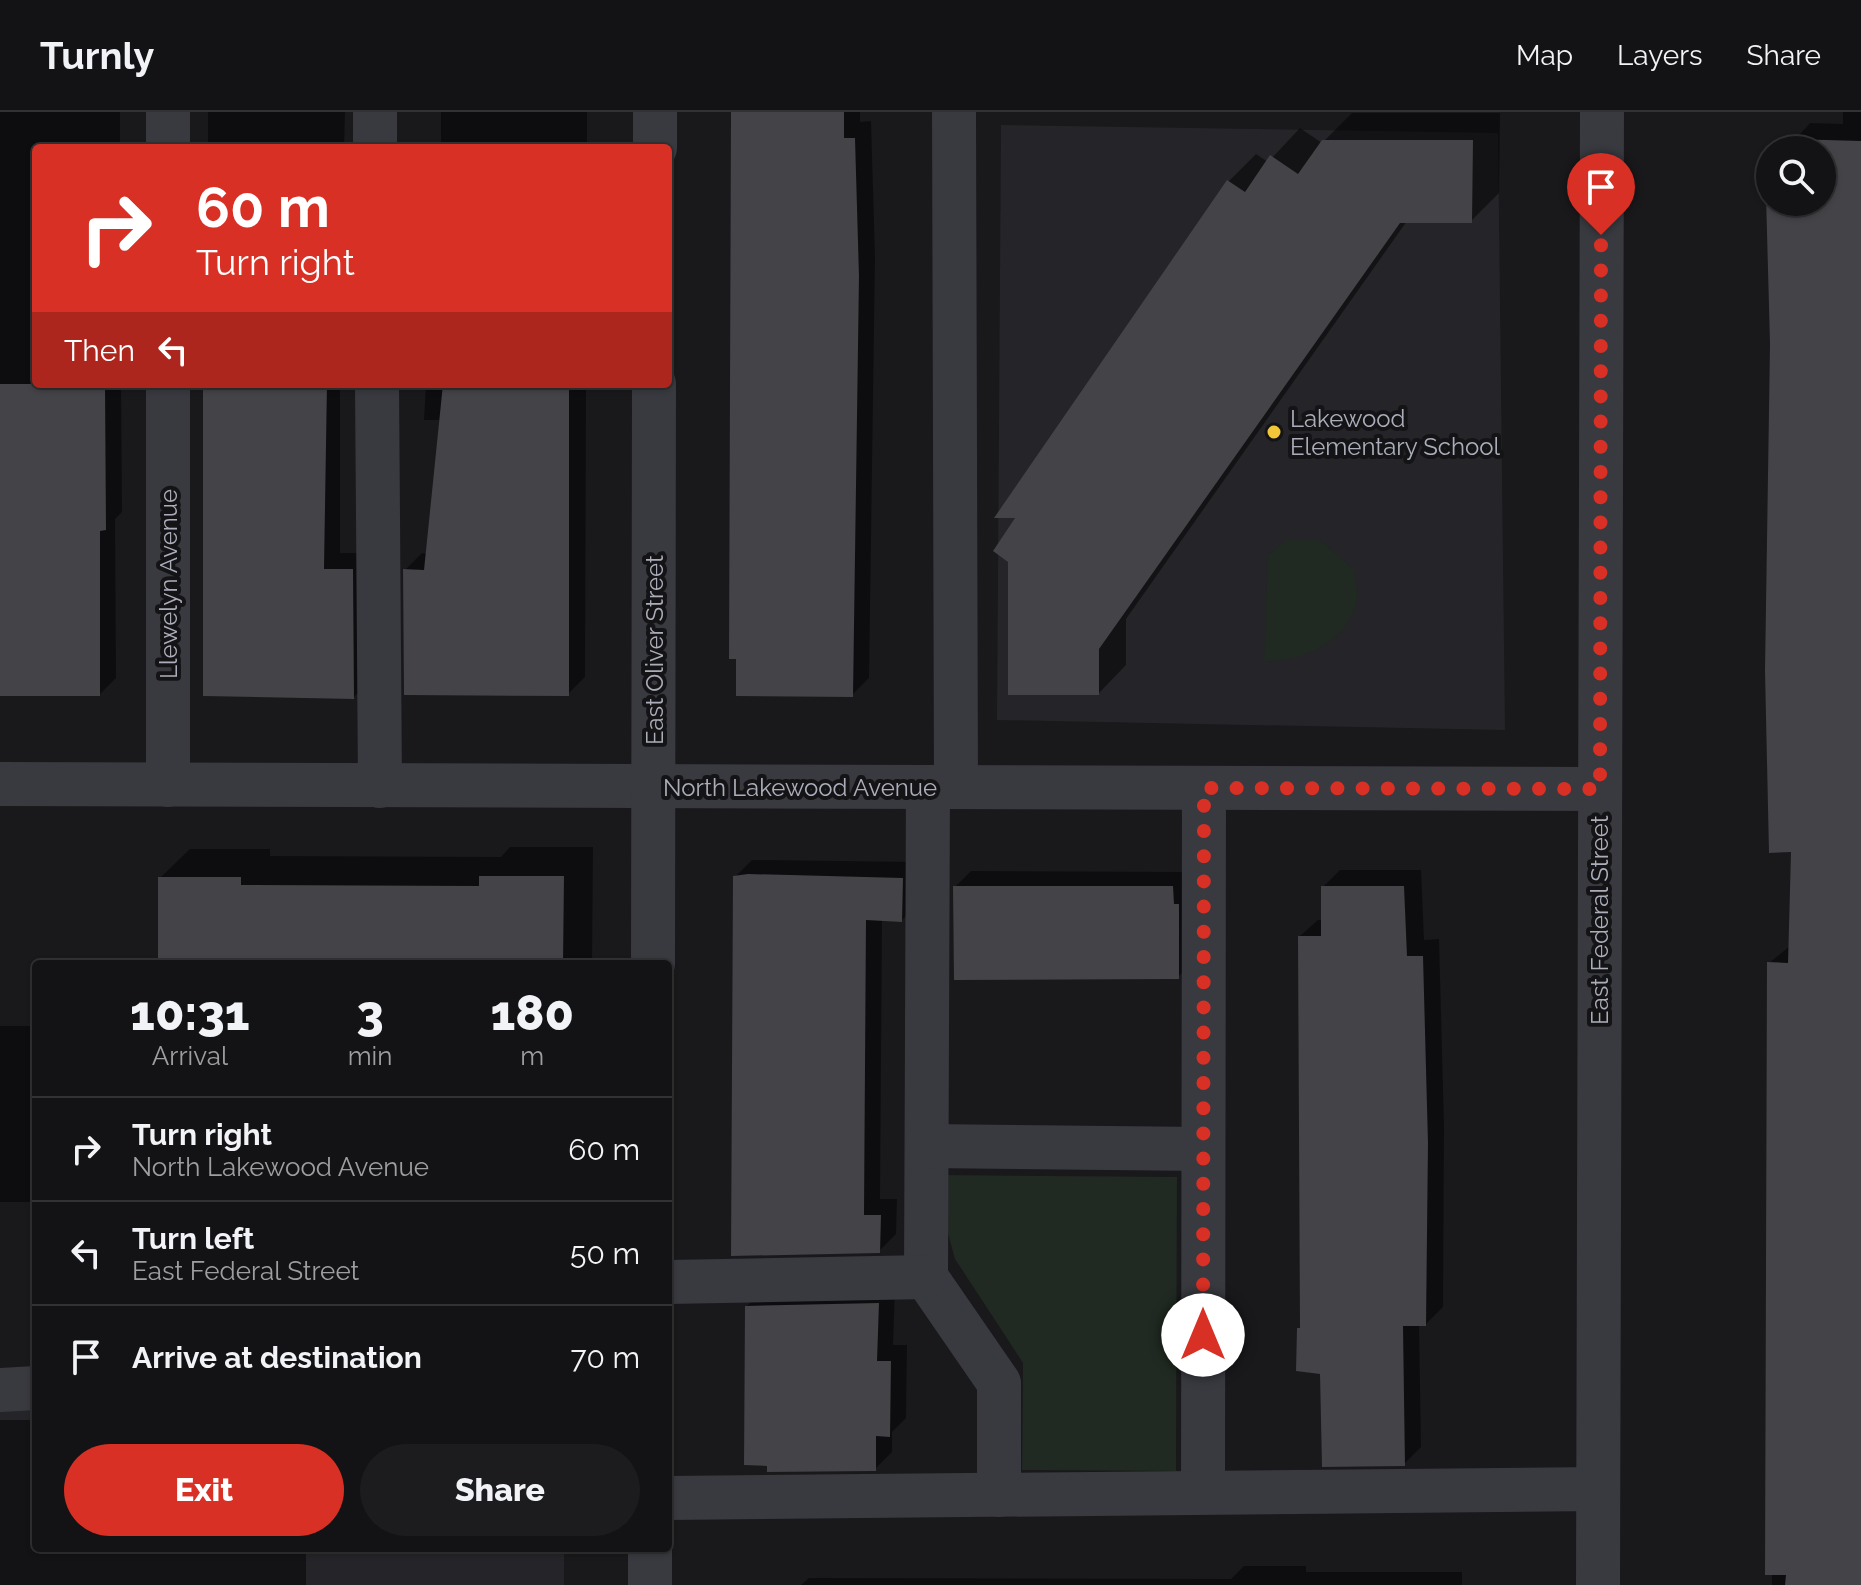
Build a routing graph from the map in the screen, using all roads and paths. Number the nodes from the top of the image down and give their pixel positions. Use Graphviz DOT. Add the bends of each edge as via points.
graph roads {
  1 [pos="168,112"];
  2 [pos="375,112"];
  3 [pos="655,112"];
  4 [pos="954,112"];
  5 [pos="1602,112"];
  6 [pos="168,144"];
  7 [pos="375,144"];
  8 [pos="655,144"];
  9 [pos="168,388"];
  10 [pos="377,388"];
  11 [pos="654,388"];
  12 [pos="0,784"];
  13 [pos="168,785"];
  14 [pos="380,786"];
  15 [pos="653,786"];
  16 [pos="942,787"];
  17 [pos="1204,788"];
  18 [pos="1600,789"];
  19 [pos="653,960"];
  20 [pos="927,1146"];
  21 [pos="1203,1149"];
  22 [pos="926,1277"];
  23 [pos="672,1282"];
  24 [pos="32,1388"];
  25 [pos="0,1390"];
  26 [pos="1598,1489"];
  27 [pos="1203,1490"];
  28 [pos="999,1495"];
  29 [pos="672,1498"];
  30 [pos="650,1552"];
  31 [pos="650,1585"];
  32 [pos="1598,1585"];
  1 -- 6 [label="street"];
  2 -- 7 [label="street"];
  3 -- 8 [label="street"];
  4 -- 16 [label="street"];
  5 -- 18 [label="street, East Federal Street"];
  9 -- 13 [label="street, Llewelyn Avenue"];
  10 -- 14 [label="street"];
  11 -- 15 [label="street, East Oliver Street"];
  12 -- 13 [label="street, North Lakewood Avenue"];
  13 -- 14 [label="street, North Lakewood Avenue"];
  14 -- 15 [label="street, North Lakewood Avenue"];
  15 -- 16 [label="street, North Lakewood Avenue"];
  15 -- 19 [label="street, East Oliver Street"];
  16 -- 17 [label="street, North Lakewood Avenue"];
  16 -- 20 [label="street"];
  17 -- 18 [label="street, North Lakewood Avenue"];
  17 -- 21 [label="street"];
  18 -- 26 [label="street, East Federal Street"];
  20 -- 21 [label="street"];
  20 -- 22 [label="street"];
  21 -- 27 [label="street"];
  22 -- 23 [label="street"];
  22 -- 28 [label="street" via="999,1383"];
  24 -- 25 [label="street"];
  26 -- 27 [label="street"];
  26 -- 32 [label="street, East Federal Street"];
  27 -- 28 [label="street"];
  28 -- 29 [label="street"];
  30 -- 31 [label="street"];
}
